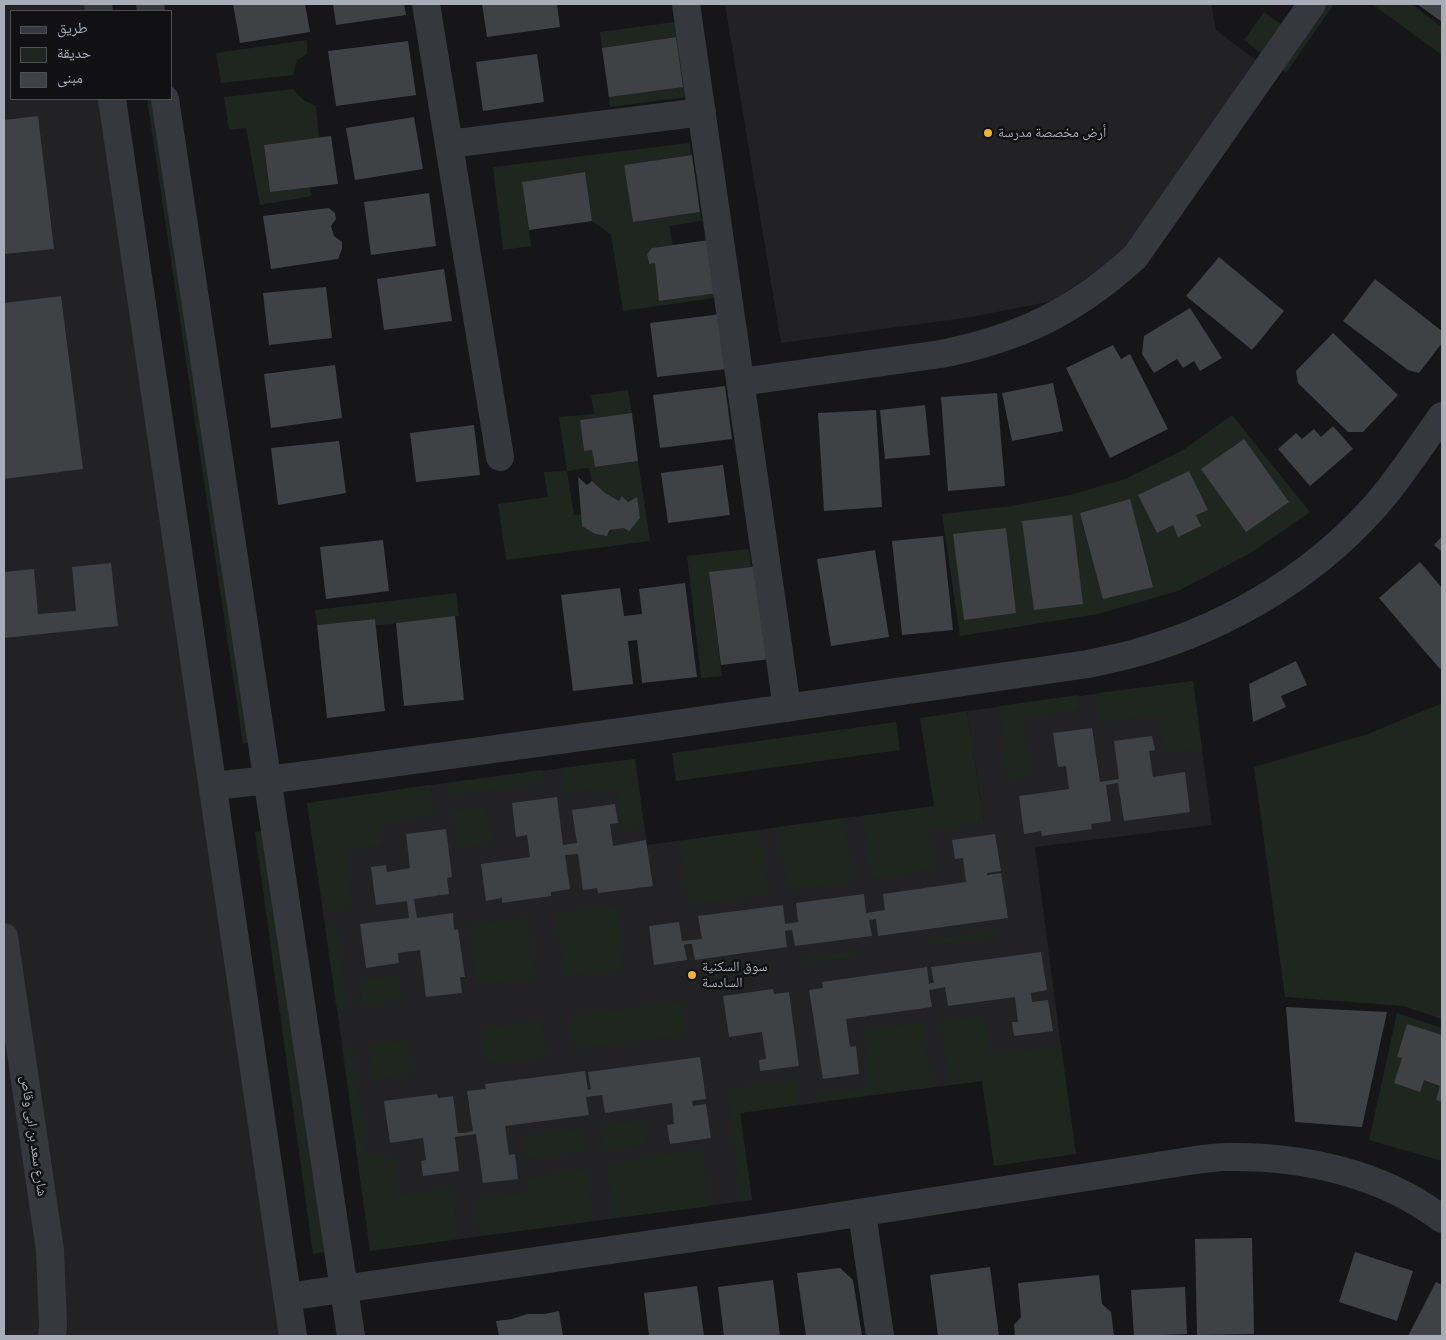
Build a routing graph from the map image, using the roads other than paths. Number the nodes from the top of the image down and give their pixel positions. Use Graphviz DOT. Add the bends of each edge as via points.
graph roads {
  1 [pos="426,4"];
  2 [pos="686,4"];
  3 [pos="1312,4"];
  4 [pos="112,100"];
  5 [pos="165,100"];
  6 [pos="702,112"];
  7 [pos="449,144"];
  8 [pos="741,382"];
  9 [pos="1442,416"];
  10 [pos="500,457"];
  11 [pos="787,708"];
  12 [pos="268,780"];
  13 [pos="213,786"];
  14 [pos="4,937"];
  15 [pos="862,1213"];
  16 [pos="1442,1219"];
  17 [pos="345,1289"];
  18 [pos="287,1297"];
  19 [pos="52,1336"];
  20 [pos="293,1336"];
  21 [pos="351,1336"];
  22 [pos="880,1336"];
  1 -- 7 [label="street"];
  2 -- 6 [label="street"];
  3 -- 8 [label="street" via="1135,257 1085,298 1028,329 970,348"];
  4 -- 13 [label="street"];
  5 -- 12 [label="street"];
  6 -- 7 [label="street"];
  6 -- 8 [label="street"];
  7 -- 10 [label="street"];
  8 -- 11 [label="street"];
  9 -- 11 [label="street" via="1386,492 1327,552 1258,601 1183,638 1139,653 1088,664"];
  11 -- 12 [label="street"];
  12 -- 13 [label="street"];
  12 -- 17 [label="street"];
  13 -- 18 [label="street"];
  14 -- 19 [label="street, شارع سعد بن ابى وقاص" via="50,1250"];
  15 -- 16 [label="street" via="1189,1161 1261,1157 1332,1168 1366,1178 1428,1208"];
  15 -- 17 [label="street"];
  15 -- 22 [label="street"];
  17 -- 18 [label="street"];
  17 -- 21 [label="street"];
  18 -- 20 [label="street"];
}
